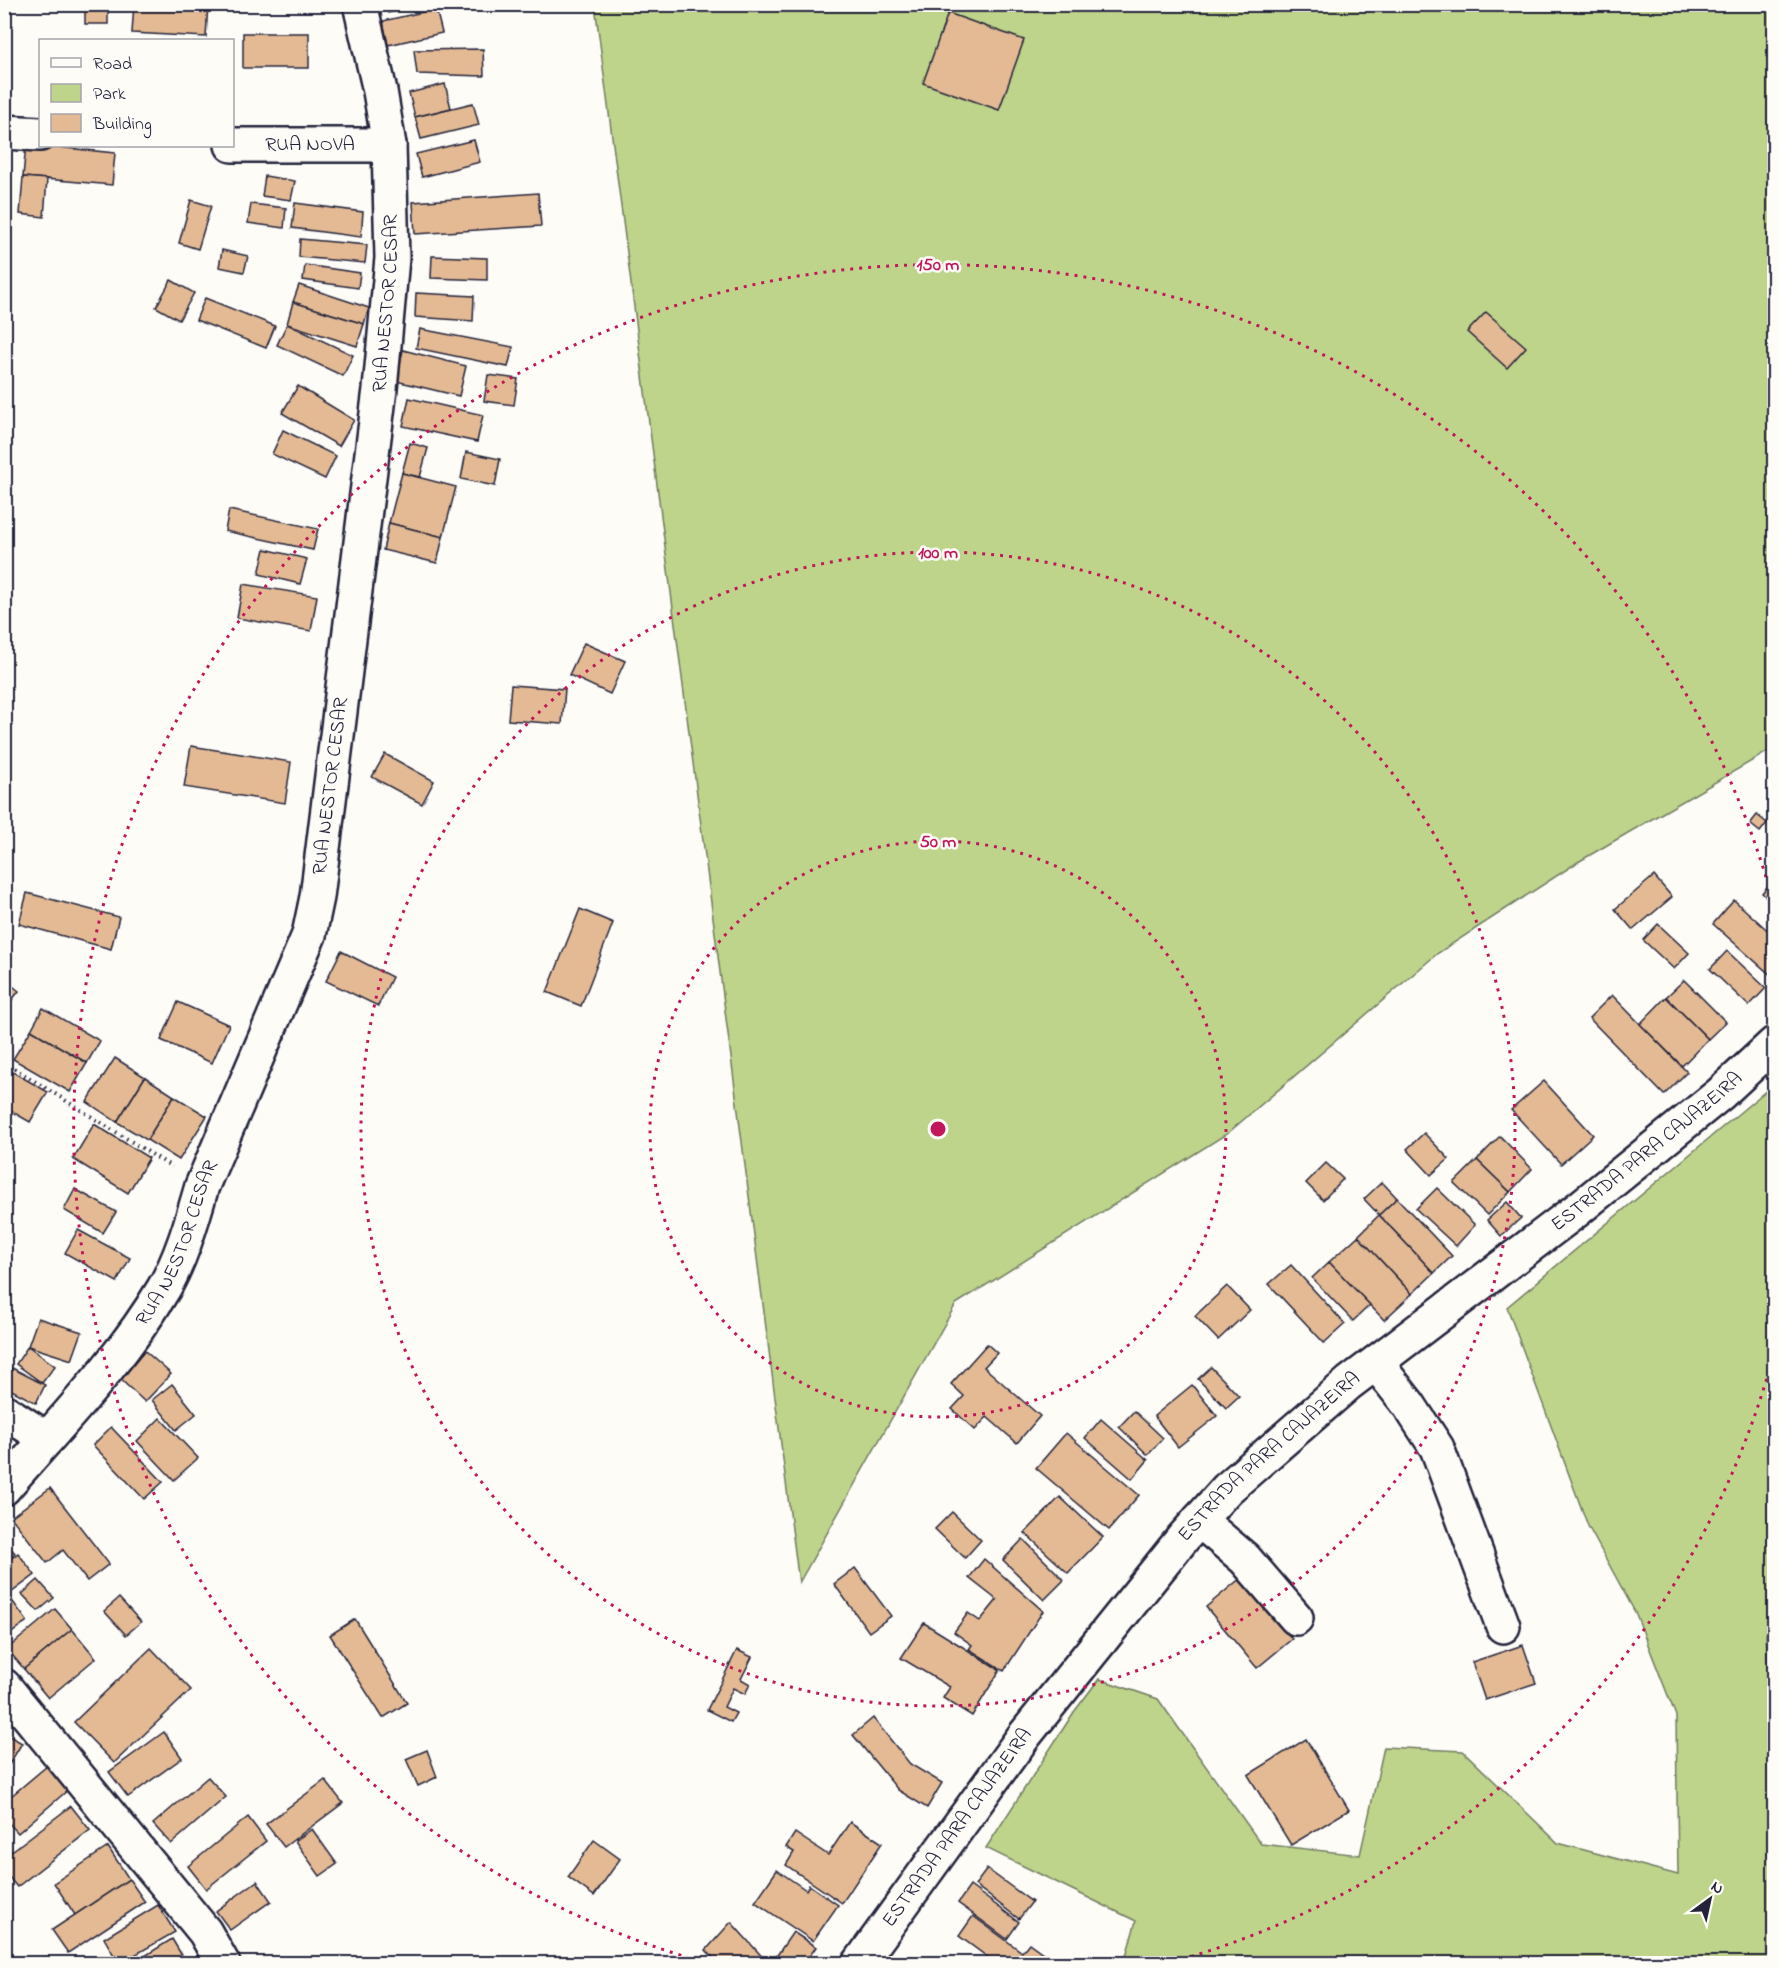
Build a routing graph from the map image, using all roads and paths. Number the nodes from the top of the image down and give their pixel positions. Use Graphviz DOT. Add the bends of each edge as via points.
graph roads {
  1 [pos="360,4"];
  2 [pos="4,132"];
  3 [pos="39,134"];
  4 [pos="234,145"];
  5 [pos="389,145"];
  6 [pos="1774,1044"];
  7 [pos="4,1062"];
  8 [pos="202,1185"];
  9 [pos="1376,1363"];
  10 [pos="4,1411"];
  11 [pos="47,1439"];
  12 [pos="4,1488"];
  13 [pos="1200,1520"];
  14 [pos="1296,1618"];
  15 [pos="1503,1626"];
  16 [pos="4,1686"];
  17 [pos="223,1964"];
  18 [pos="859,1964"];
  1 -- 5 [label="street, RUA NESTOR CESAR"];
  2 -- 3 [label="street"];
  4 -- 5 [label="street, RUA NOVA"];
  5 -- 8 [label="street, RUA NESTOR CESAR" via="392,258 380,390 317,897 309,935 292,978"];
  6 -- 9 [label="street, ESTRADA PARA CAJAZEIRA" via="1720,1094 1586,1203"];
  7 -- 8 [label="path"];
  8 -- 11 [label="street, RUA NESTOR CESAR" via="190,1227 165,1286 132,1337"];
  9 -- 13 [label="street, ESTRADA PARA CAJAZEIRA" via="1227,1489"];
  9 -- 15 [label="street" via="1437,1448"];
  10 -- 11 [label="street"];
  11 -- 12 [label="street, RUA NESTOR CESAR"];
  13 -- 14 [label="street" via="1245,1559"];
  13 -- 18 [label="street, ESTRADA PARA CAJAZEIRA" via="1024,1736"];
  16 -- 17 [label="street" via="205,1932"];
}
